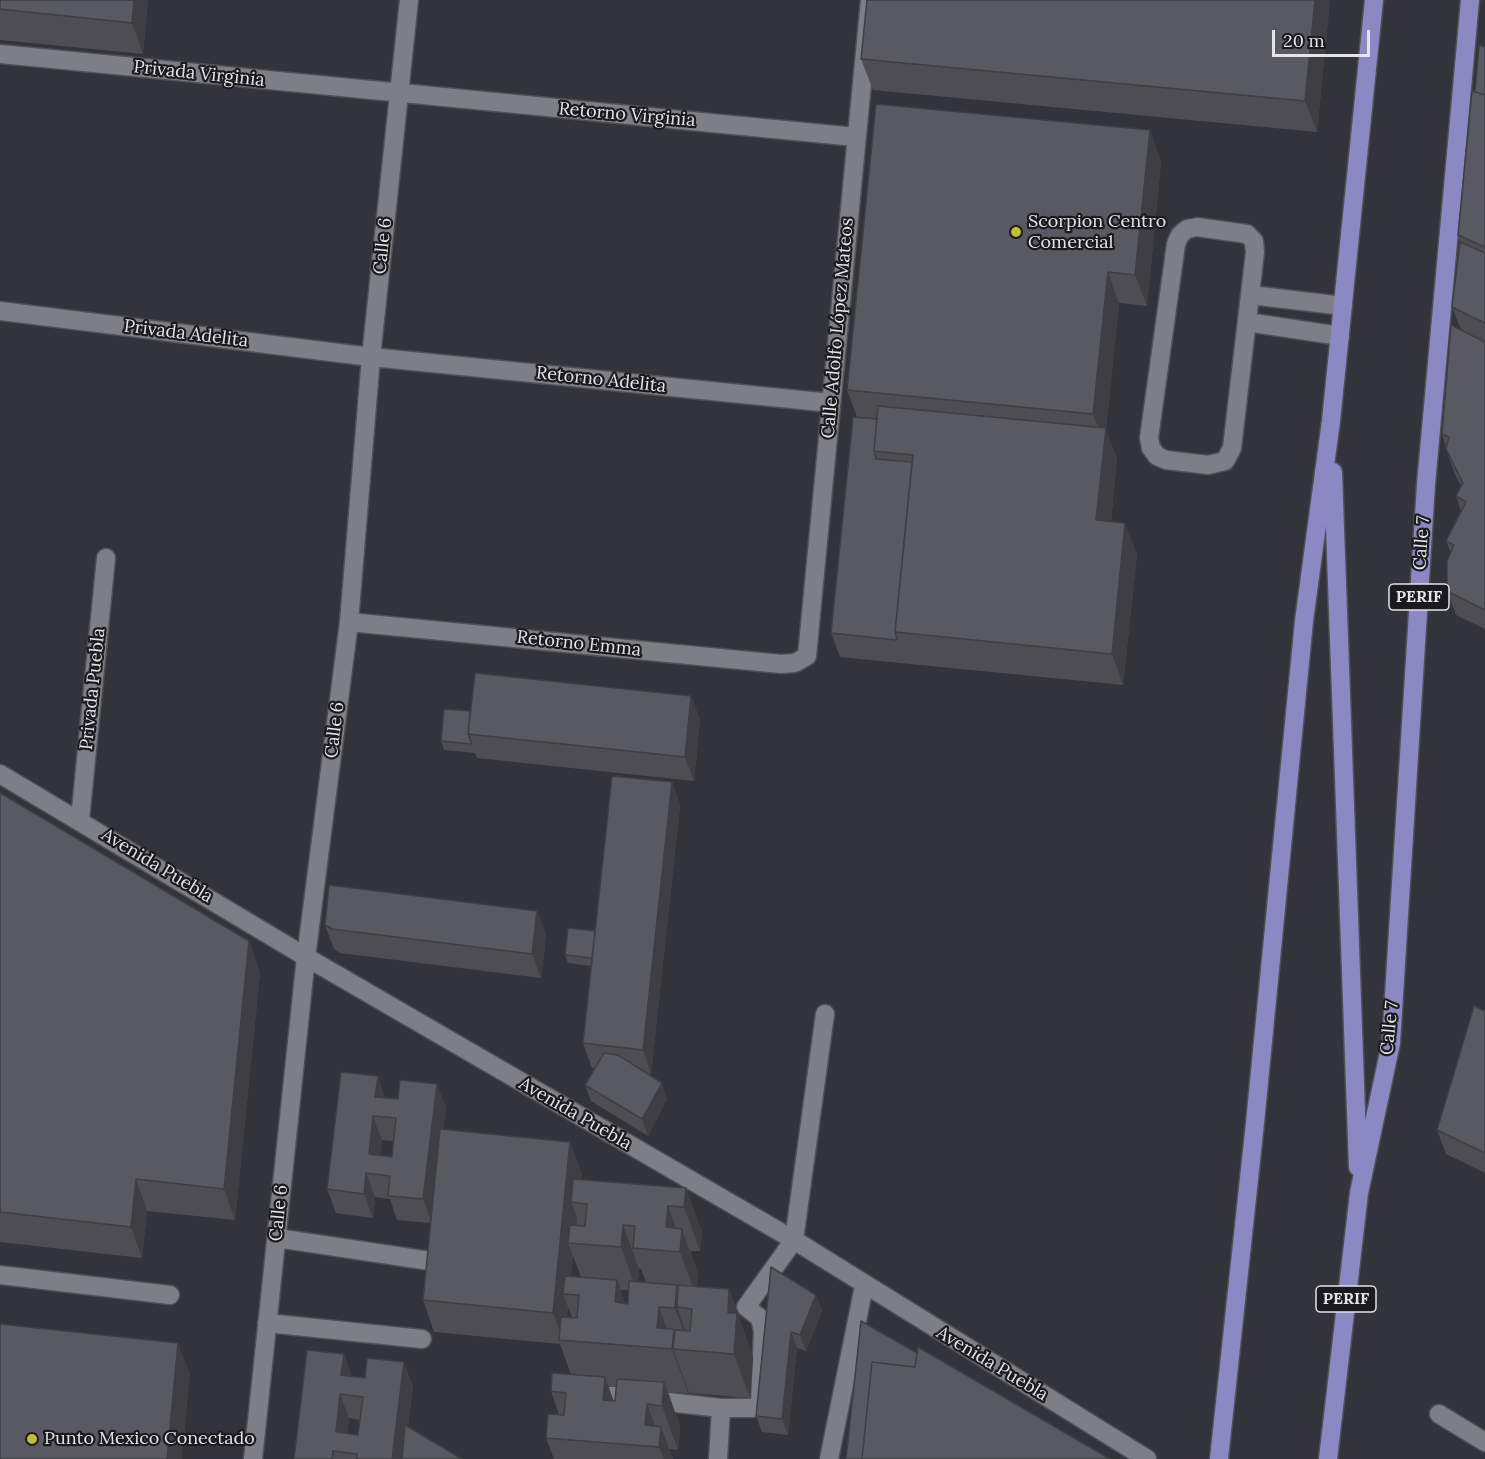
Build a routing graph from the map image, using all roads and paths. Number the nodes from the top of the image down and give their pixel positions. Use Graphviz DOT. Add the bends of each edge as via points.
graph roads {
  1 [pos="409,0"];
  2 [pos="870,0"];
  3 [pos="1374,0"];
  4 [pos="1470,0"];
  5 [pos="0,54"];
  6 [pos="399,94"];
  7 [pos="856,137"];
  8 [pos="1251,295"];
  9 [pos="1343,306"];
  10 [pos="0,311"];
  11 [pos="1247,322"];
  12 [pos="1340,336"];
  13 [pos="371,357"];
  14 [pos="831,403"];
  15 [pos="1331,421"];
  16 [pos="106,558"];
  17 [pos="349,622"];
  18 [pos="807,656"];
  19 [pos="0,774"];
  20 [pos="80,820"];
  21 [pos="306,957"];
  22 [pos="825,1014"];
  23 [pos="1359,1193"];
  24 [pos="277,1238"];
  25 [pos="794,1240"];
  26 [pos="430,1261"];
  27 [pos="0,1275"];
  28 [pos="864,1286"];
  29 [pos="170,1295"];
  30 [pos="723,1305"];
  31 [pos="746,1307"];
  32 [pos="267,1323"];
  33 [pos="423,1339"];
  34 [pos="576,1392"];
  35 [pos="721,1408"];
  36 [pos="1438,1414"];
  37 [pos="1485,1442"];
  38 [pos="253,1459"];
  39 [pos="718,1459"];
  40 [pos="829,1459"];
  41 [pos="1147,1459"];
  42 [pos="1219,1459"];
  43 [pos="1328,1459"];
  1 -- 6 [label="street, Calle 6"];
  2 -- 7 [label="street, Calle Adolfo López Mateos"];
  3 -- 9 [label="main road, Calle 7 / PERIF"];
  4 -- 23 [label="main road, Calle 7 / PERIF" via="1426,484 1390,1043"];
  5 -- 6 [label="street, Privada Virginia"];
  6 -- 7 [label="street, Retorno Virginia"];
  6 -- 13 [label="street, Calle 6"];
  7 -- 14 [label="street, Calle Adolfo López Mateos"];
  8 -- 9 [label="street"];
  8 -- 11 [label="street"];
  8 -- 11 [label="street" via="1255,252 1254,242 1247,234 1197,227 1180,235 1149,438 1157,456 1209,465 1225,460 1232,448"];
  9 -- 12 [label="main road, Calle 7 / PERIF"];
  10 -- 13 [label="street, Privada Adelita"];
  11 -- 12 [label="street"];
  12 -- 15 [label="main road, Calle 7 / PERIF"];
  13 -- 14 [label="street, Retorno Adelita"];
  13 -- 17 [label="street, Calle 6"];
  14 -- 18 [label="street, Calle Adolfo López Mateos"];
  15 -- 23 [label="main road, Calle 7 / PERIF"];
  15 -- 42 [label="main road, Calle 7" via="1304,621"];
  16 -- 20 [label="street, Privada Puebla"];
  17 -- 18 [label="street, Retorno Emma" via="782,664 795,663"];
  17 -- 21 [label="street, Calle 6"];
  19 -- 20 [label="street, Avenida Puebla"];
  20 -- 21 [label="street, Avenida Puebla"];
  21 -- 24 [label="street, Calle 6"];
  21 -- 25 [label="street, Avenida Puebla"];
  22 -- 25 [label="street"];
  23 -- 43 [label="main road, Calle 7 / PERIF"];
  24 -- 26 [label="street"];
  24 -- 32 [label="street, Calle 6"];
  25 -- 28 [label="street, Avenida Puebla"];
  25 -- 31 [label="street"];
  27 -- 29 [label="street"];
  28 -- 40 [label="street"];
  28 -- 41 [label="street, Avenida Puebla"];
  30 -- 31 [label="street"];
  31 -- 35 [label="street" via="760,1318 763,1331 760,1405"];
  32 -- 33 [label="street"];
  32 -- 38 [label="street, Calle 6"];
  34 -- 35 [label="street"];
  35 -- 39 [label="street"];
  36 -- 37 [label="street"];
}
